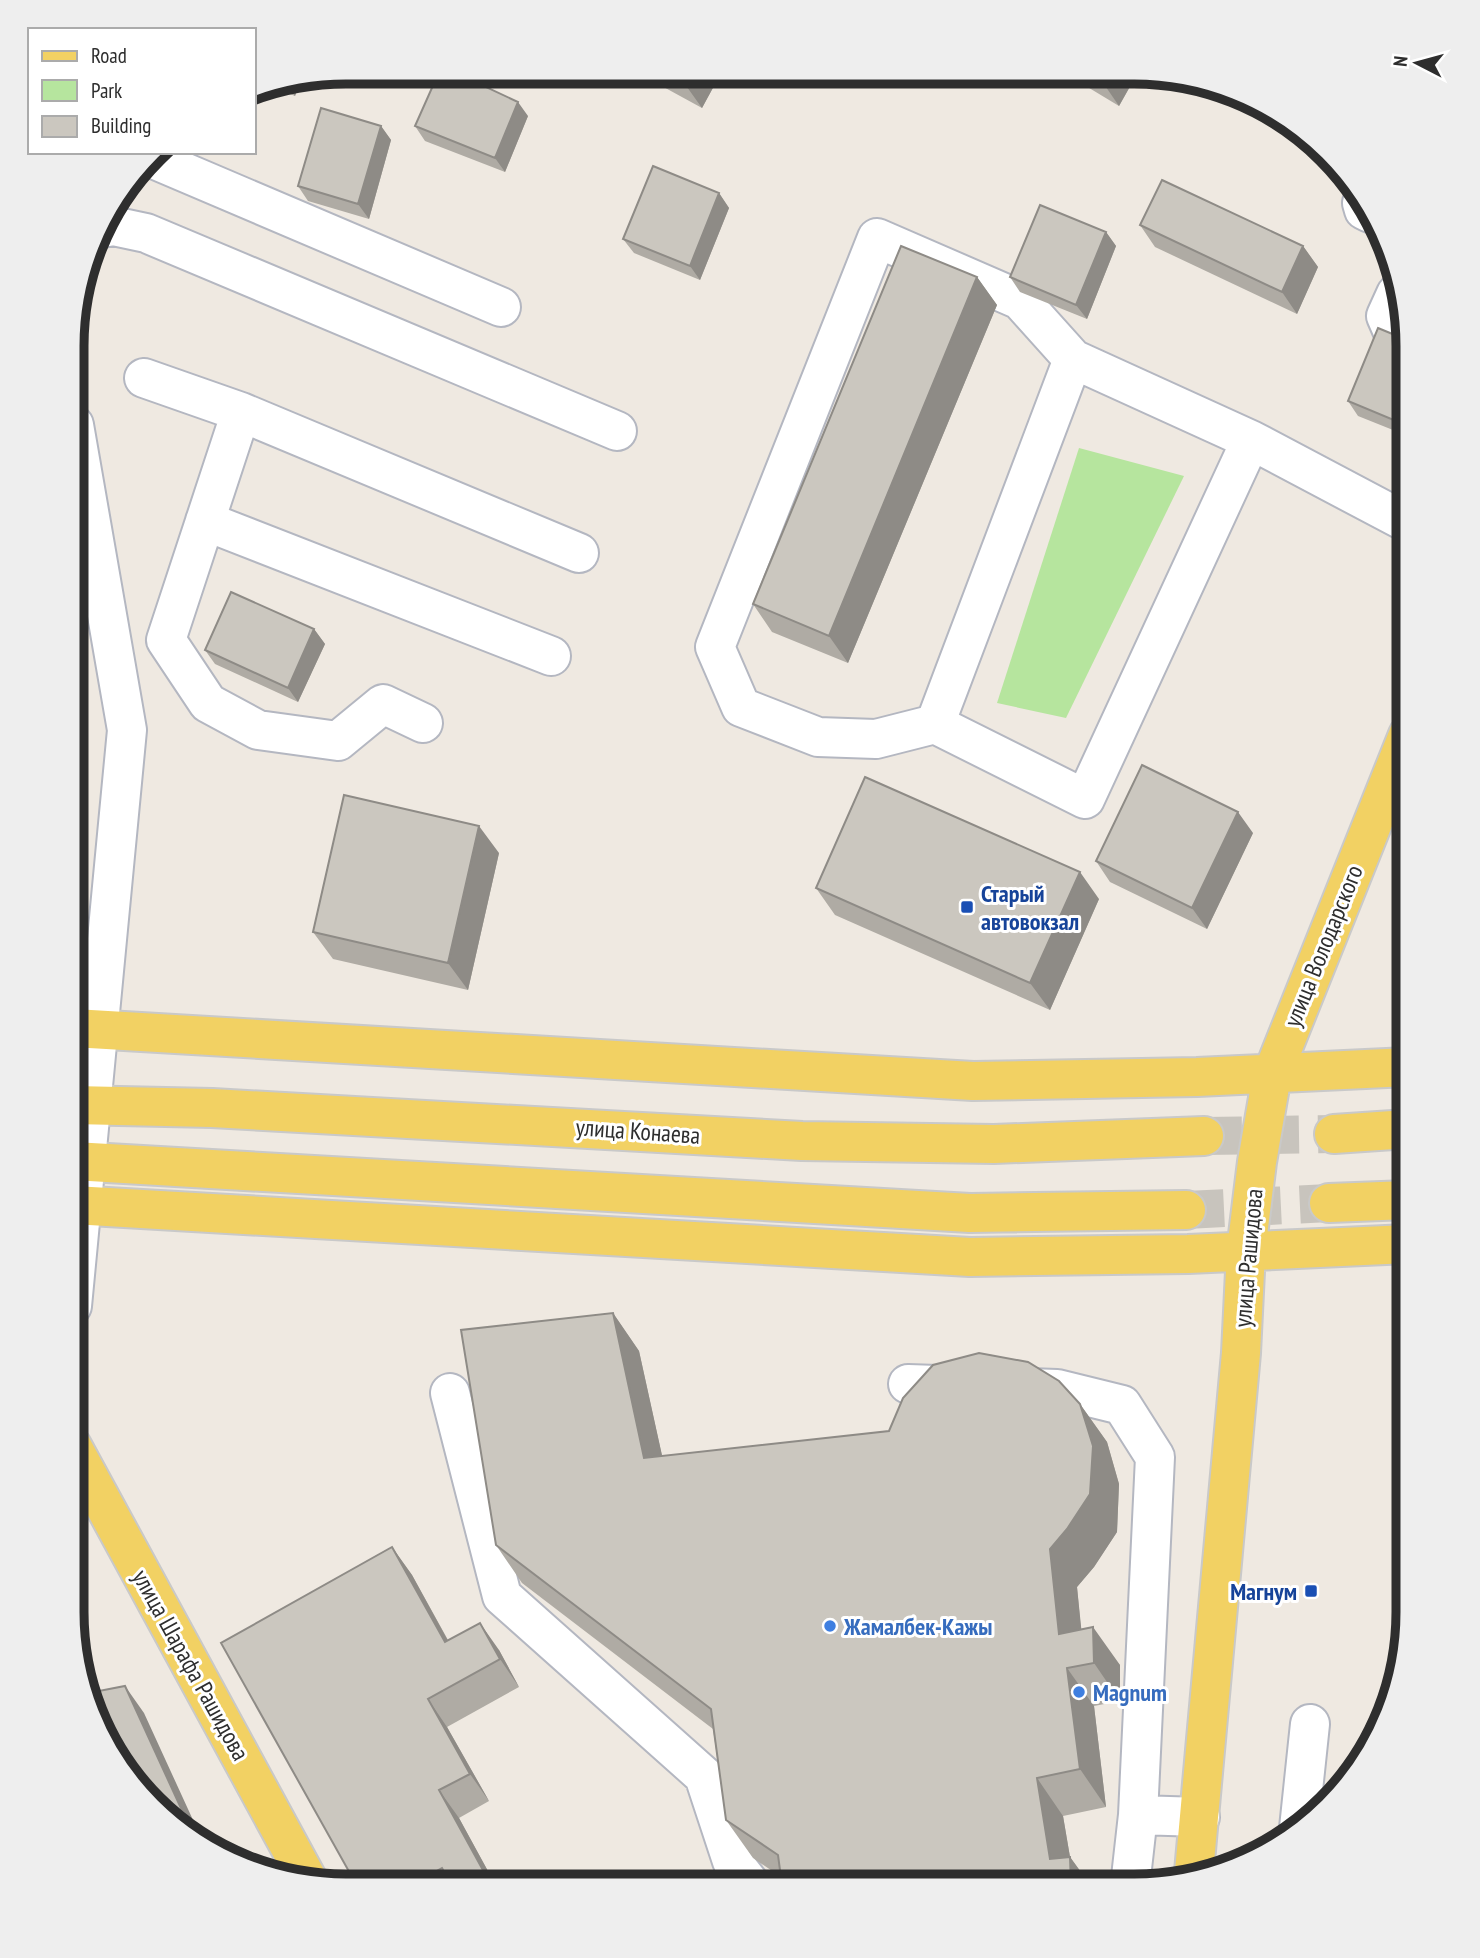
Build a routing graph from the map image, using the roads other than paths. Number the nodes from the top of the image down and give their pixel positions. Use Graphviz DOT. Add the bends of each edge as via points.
graph roads {
  1 [pos="160,162"];
  2 [pos="113,226"];
  3 [pos="1392,302"];
  4 [pos="501,307"];
  5 [pos="1395,333"];
  6 [pos="1073,359"];
  7 [pos="144,378"];
  8 [pos="241,412"];
  9 [pos="617,431"];
  10 [pos="1251,440"];
  11 [pos="84,483"];
  12 [pos="1396,517"];
  13 [pos="205,522"];
  14 [pos="579,553"];
  15 [pos="166,640"];
  16 [pos="112,645"];
  17 [pos="551,656"];
  18 [pos="423,723"];
  19 [pos="935,724"];
  20 [pos="1396,765"];
  21 [pos="86,1029"];
  22 [pos="1396,1067"];
  23 [pos="84,1068"];
  24 [pos="1272,1074"];
  25 [pos="84,1106"];
  26 [pos="1396,1130"];
  27 [pos="1334,1134"];
  28 [pos="1204,1136"];
  29 [pos="84,1161"];
  30 [pos="1257,1162"];
  31 [pos="1396,1200"];
  32 [pos="1329,1203"];
  33 [pos="84,1205"];
  34 [pos="1186,1210"];
  35 [pos="1396,1245"];
  36 [pos="1246,1251"];
  37 [pos="908,1384"];
  38 [pos="450,1393"];
  39 [pos="84,1468"];
  40 [pos="1310,1724"];
  41 [pos="1300,1814"];
  42 [pos="1138,1815"];
  43 [pos="1200,1817"];
  44 [pos="1195,1867"];
  45 [pos="300,1870"];
  46 [pos="742,1874"];
  47 [pos="1131,1874"];
  1 -- 4 [label="street"];
  2 -- 9 [label="street" via="146,233"];
  3 -- 5 [label="street" via="1386,317"];
  6 -- 10 [label="street"];
  6 -- 19 [label="street"];
  6 -- 19 [label="street" via="1020,300 877,238 715,647 741,707 818,737 876,738"];
  7 -- 8 [label="street"];
  8 -- 13 [label="street"];
  8 -- 14 [label="street"];
  10 -- 12 [label="street"];
  10 -- 19 [label="street" via="1085,799"];
  11 -- 16 [label="street"];
  13 -- 15 [label="street"];
  13 -- 17 [label="street"];
  15 -- 16 [label="street"];
  15 -- 18 [label="street" via="208,702 258,730 338,741 383,704"];
  16 -- 21 [label="street" via="127,730"];
  20 -- 24 [label="main road, улица Володарского"];
  21 -- 23 [label="street"];
  21 -- 24 [label="main road" via="973,1081"];
  22 -- 24 [label="main road"];
  24 -- 30 [label="main road, улица Володарского"];
  25 -- 28 [label="main road, улица Конаева" via="212,1108 802,1142 995,1143"];
  26 -- 27 [label="main road"];
  29 -- 34 [label="main road" via="970,1213"];
  30 -- 36 [label="main road, улица Рашидова"];
  31 -- 32 [label="main road"];
  33 -- 36 [label="main road" via="970,1257"];
  35 -- 36 [label="main road"];
  36 -- 43 [label="main road, улица Рашидова"];
  37 -- 42 [label="street" via="1057,1389 1122,1405 1155,1457"];
  38 -- 46 [label="street" via="502,1596 704,1776 732,1861"];
  39 -- 45 [label="main road, улица Шарафа Рашидова"];
  40 -- 41 [label="street"];
  42 -- 43 [label="street"];
  42 -- 47 [label="street"];
  43 -- 44 [label="main road"];
}
